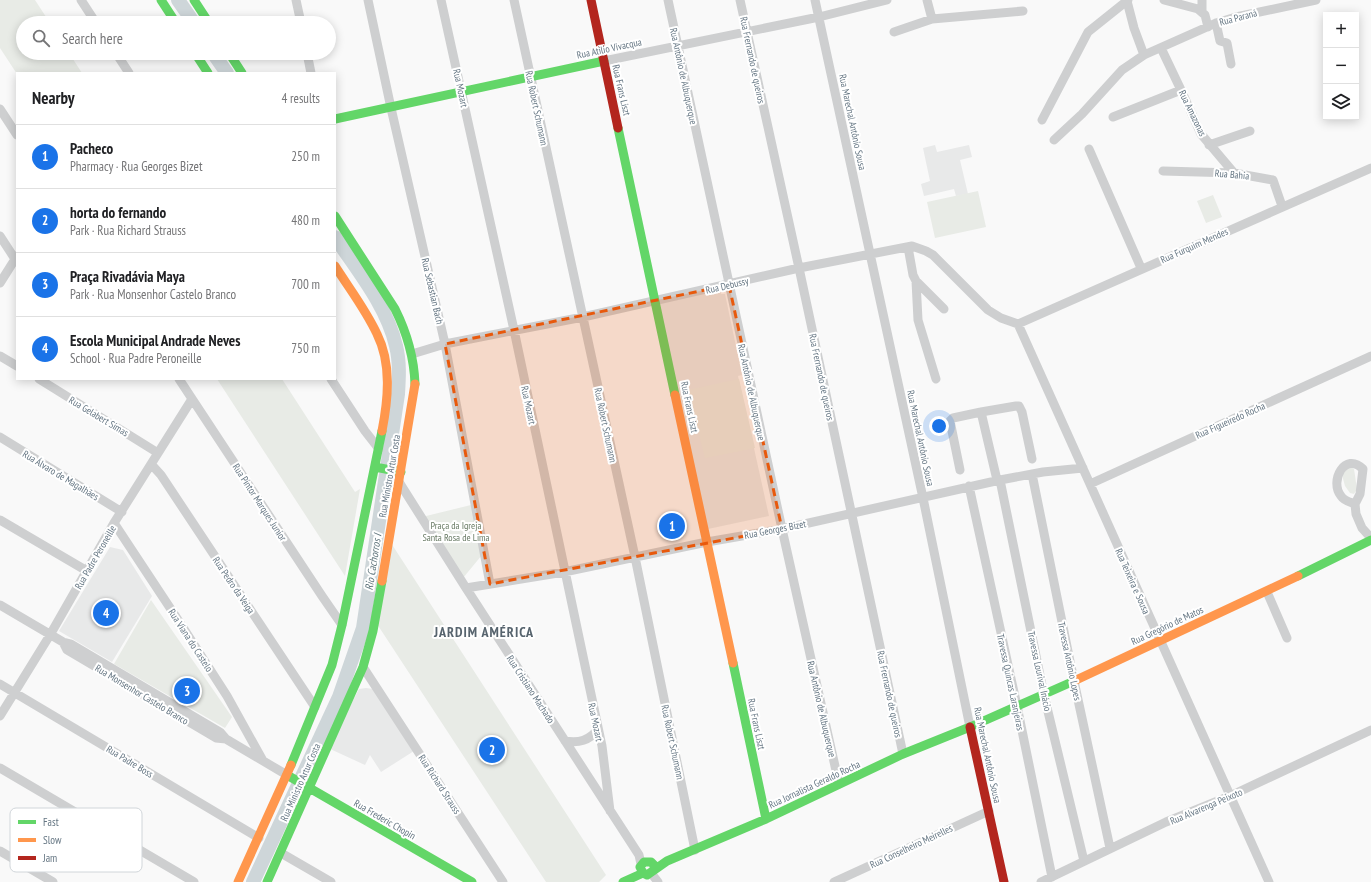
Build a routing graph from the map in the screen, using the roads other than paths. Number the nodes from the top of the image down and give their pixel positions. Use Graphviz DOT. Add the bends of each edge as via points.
graph roads {
  1 [pos="81,0"];
  2 [pos="161,0"];
  3 [pos="194,0"];
  4 [pos="296,0"];
  5 [pos="368,0"];
  6 [pos="442,0"];
  7 [pos="514,0"];
  8 [pos="591,0"];
  9 [pos="668,0"];
  10 [pos="740,0"];
  11 [pos="815,0"];
  12 [pos="887,0"];
  13 [pos="927,0"];
  14 [pos="1128,0"];
  15 [pos="1164,0"];
  16 [pos="1202,0"];
  17 [pos="1266,0"];
  18 [pos="1316,0"];
  19 [pos="1297,2"];
  20 [pos="1266,10"];
  21 [pos="1023,11"];
  22 [pos="1202,12"];
  23 [pos="91,16"];
  24 [pos="171,16"];
  25 [pos="204,16"];
  26 [pos="299,16"];
  27 [pos="819,17"];
  28 [pos="932,19"];
  29 [pos="1212,25"];
  30 [pos="747,31"];
  31 [pos="894,32"];
  32 [pos="677,45"];
  33 [pos="1161,48"];
  34 [pos="1144,55"];
  35 [pos="121,60"];
  36 [pos="200,60"];
  37 [pos="234,60"];
  38 [pos="308,60"];
  39 [pos="604,61"];
  40 [pos="1231,64"];
  41 [pos="128,72"];
  42 [pos="207,72"];
  43 [pos="241,72"];
  44 [pos="311,72"];
  45 [pos="530,76"];
  46 [pos="1182,90"];
  47 [pos="461,92"];
  48 [pos="391,108"];
  49 [pos="0,109"];
  50 [pos="1113,117"];
  51 [pos="336,119"];
  52 [pos="1042,120"];
  53 [pos="1250,131"];
  54 [pos="16,133"];
  55 [pos="1054,140"];
  56 [pos="1209,145"];
  57 [pos="1089,149"];
  58 [pos="1371,168"];
  59 [pos="1163,171"];
  60 [pos="1234,173"];
  61 [pos="1282,206"];
  62 [pos="336,218"];
  63 [pos="0,236"];
  64 [pos="908,247"];
  65 [pos="870,254"];
  66 [pos="16,258"];
  67 [pos="336,268"];
  68 [pos="799,268"];
  69 [pos="1141,268"];
  70 [pos="916,281"];
  71 [pos="0,283"];
  72 [pos="729,285"];
  73 [pos="656,301"];
  74 [pos="944,309"];
  75 [pos="583,317"];
  76 [pos="1018,324"];
  77 [pos="514,330"];
  78 [pos="445,344"];
  79 [pos="412,354"];
  80 [pos="0,356"];
  81 [pos="1371,356"];
  82 [pos="16,365"];
  83 [pos="936,379"];
  84 [pos="41,380"];
  85 [pos="180,380"];
  86 [pos="332,380"];
  87 [pos="192,399"];
  88 [pos="981,412"];
  89 [pos="0,438"];
  90 [pos="379,448"];
  91 [pos="158,453"];
  92 [pos="1032,459"];
  93 [pos="151,464"];
  94 [pos="379,468"];
  95 [pos="1083,468"];
  96 [pos="960,470"];
  97 [pos="398,471"];
  98 [pos="1032,474"];
  99 [pos="998,480"];
  100 [pos="399,482"];
  101 [pos="1090,484"];
  102 [pos="969,486"];
  103 [pos="923,498"];
  104 [pos="1355,504"];
  105 [pos="122,512"];
  106 [pos="851,513"];
  107 [pos="0,520"];
  108 [pos="114,523"];
  109 [pos="782,529"];
  110 [pos="1371,539"];
  111 [pos="706,542"];
  112 [pos="636,557"];
  113 [pos="87,570"];
  114 [pos="564,572"];
  115 [pos="490,584"];
  116 [pos="466,588"];
  117 [pos="1267,592"];
  118 [pos="0,605"];
  119 [pos="342,625"];
  120 [pos="50,635"];
  121 [pos="1287,638"];
  122 [pos="1160,640"];
  123 [pos="363,667"];
  124 [pos="1074,681"];
  125 [pos="0,684"];
  126 [pos="376,686"];
  127 [pos="354,688"];
  128 [pos="14,692"];
  129 [pos="1044,694"];
  130 [pos="1017,706"];
  131 [pos="315,707"];
  132 [pos="0,716"];
  133 [pos="970,727"];
  134 [pos="598,729"];
  135 [pos="1371,730"];
  136 [pos="564,741"];
  137 [pos="903,754"];
  138 [pos="263,761"];
  139 [pos="0,768"];
  140 [pos="290,777"];
  141 [pos="839,784"];
  142 [pos="307,786"];
  143 [pos="1230,796"];
  144 [pos="68,808"];
  145 [pos="610,811"];
  146 [pos="989,811"];
  147 [pos="766,819"];
  148 [pos="260,838"];
  149 [pos="1110,848"];
  150 [pos="695,850"];
  151 [pos="142,851"];
  152 [pos="0,852"];
  153 [pos="281,853"];
  154 [pos="10,858"];
  155 [pos="1084,862"];
  156 [pos="646,866"];
  157 [pos="35,872"];
  158 [pos="1057,878"];
  159 [pos="625,880"];
  160 [pos="53,882"];
  161 [pos="194,882"];
  162 [pos="238,882"];
  163 [pos="267,882"];
  164 [pos="330,882"];
  165 [pos="472,882"];
  166 [pos="503,882"];
  167 [pos="658,882"];
  168 [pos="834,882"];
  169 [pos="1004,882"];
  170 [pos="1041,882"];
  171 [pos="1269,882"];
  1 -- 23 [label="street"];
  2 -- 24 [label="street"];
  3 -- 25 [label="street"];
  4 -- 26 [label="street"];
  5 -- 48 [label="street, Rua Sebastian Bach"];
  6 -- 47 [label="street, Rua Mozart"];
  7 -- 45 [label="street, Rua Robert Schumann"];
  8 -- 39 [label="street, Rua Frans Liszt"];
  9 -- 32 [label="street, Rua Antônio de Albuquerque"];
  10 -- 30 [label="street, Rua Frernando de queiros"];
  11 -- 27 [label="street, Rua Marechal Antônio Sousa"];
  12 -- 27 [label="street, Rua Atilio Vivacqua"];
  13 -- 28 [label="street"];
  14 -- 34 [label="street" via="1134,28"];
  14 -- 52 [label="street" via="1088,32"];
  15 -- 22 [label="street"];
  16 -- 22 [label="street"];
  17 -- 20 [label="street"];
  18 -- 19 [label="street, Rua Paraná"];
  19 -- 20 [label="street, Rua Paraná"];
  20 -- 29 [label="street, Rua Paraná"];
  21 -- 28 [label="street"];
  22 -- 29 [label="street"];
  27 -- 30 [label="street, Rua Atilio Vivacqua"];
  27 -- 65 [label="street, Rua Marechal Antônio Sousa"];
  28 -- 31 [label="street"];
  29 -- 33 [label="street, Rua Paraná"];
  29 -- 40 [label="street" via="1220,41 1227,43"];
  30 -- 32 [label="street, Rua Atilio Vivacqua"];
  30 -- 68 [label="street, Rua Frernando de queiros"];
  32 -- 39 [label="street, Rua Atilio Vivacqua"];
  32 -- 72 [label="street, Rua Antônio de Albuquerque"];
  33 -- 34 [label="street, Rua Paraná"];
  33 -- 46 [label="street, Rua Amazonas"];
  34 -- 55 [label="street, Rua Paraná" via="1122,70"];
  35 -- 41 [label="street"];
  36 -- 42 [label="street"];
  37 -- 43 [label="street"];
  38 -- 44 [label="street"];
  39 -- 45 [label="street, Rua Atilio Vivacqua"];
  39 -- 73 [label="street, Rua Frans Liszt"];
  45 -- 47 [label="street, Rua Atilio Vivacqua"];
  45 -- 75 [label="street, Rua Robert Schumann"];
  46 -- 50 [label="street"];
  46 -- 56 [label="street, Rua Amazonas" via="1201,134"];
  47 -- 48 [label="street, Rua Atilio Vivacqua"];
  47 -- 77 [label="street, Rua Mozart"];
  48 -- 51 [label="street, Rua Atilio Vivacqua"];
  48 -- 78 [label="street, Rua Sebastian Bach"];
  49 -- 54 [label="street"];
  53 -- 56 [label="street"];
  56 -- 60 [label="street, Rua Amazonas"];
  57 -- 69 [label="street"];
  58 -- 61 [label="street, Rua Furquim Mendes"];
  59 -- 60 [label="street, Rua Bahia"];
  60 -- 61 [label="street, Rua Bahia" via="1273,180"];
  61 -- 69 [label="street, Rua Furquim Mendes"];
  62 -- 79 [label="street, Rua Ministro Artur Costa" via="395,309 403,324"];
  63 -- 66 [label="street"];
  64 -- 65 [label="street, Rua Debussy"];
  64 -- 70 [label="street"];
  64 -- 76 [label="street, Rua Debussy" via="919,248 932,255 988,310"];
  65 -- 68 [label="street, Rua Debussy"];
  65 -- 103 [label="street, Rua Marechal Antônio Sousa"];
  66 -- 71 [label="street"];
  67 -- 90 [label="street, Rua Ministro Artur Costa" via="378,335 384,357 388,395"];
  68 -- 72 [label="street, Rua Debussy"];
  68 -- 106 [label="street, Rua Frernando de queiros"];
  69 -- 76 [label="street, Rua Furquim Mendes"];
  70 -- 74 [label="street"];
  70 -- 83 [label="street" via="918,320"];
  72 -- 73 [label="street, Rua Debussy"];
  72 -- 109 [label="street, Rua Antônio de Albuquerque"];
  73 -- 75 [label="street, Rua Debussy"];
  73 -- 111 [label="street, Rua Frans Liszt"];
  75 -- 77 [label="street, Rua Debussy"];
  75 -- 112 [label="street, Rua Robert Schumann"];
  76 -- 95 [label="street, Rua Teixeira e Sousa"];
  77 -- 78 [label="street, Rua Debussy"];
  77 -- 114 [label="street, Rua Mozart"];
  78 -- 79 [label="street, Rua Debussy"];
  78 -- 115 [label="street, Rua Sebastian Bach"];
  79 -- 97 [label="street, Rua Ministro Artur Costa" via="415,386"];
  80 -- 82 [label="street"];
  81 -- 101 [label="street, Rua Figueiredo Rocha"];
  84 -- 91 [label="street, Rua Gelabert Simas"];
  85 -- 87 [label="street, Rua Pintor Marques Junior"];
  86 -- 90 [label="street"];
  87 -- 91 [label="street, Rua Padre Peroneille"];
  87 -- 119 [label="street, Rua Pintor Marques Junior"];
  88 -- 92 [label="street" via="1019,406"];
  88 -- 96 [label="street" via="953,418 950,421"];
  88 -- 99 [label="street, Travessa Lourival Inácio"];
  89 -- 105 [label="street, Rua Álvaro de Magalhães"];
  90 -- 94 [label="street, Rua Ministro Artur Costa"];
  91 -- 93 [label="street, Rua Padre Peroneille"];
  93 -- 105 [label="street, Rua Padre Peroneille"];
  93 -- 131 [label="street, Rua Pedro da Veiga" via="161,475"];
  94 -- 97 [label="street"];
  94 -- 119 [label="street, Rua Ministro Artur Costa"];
  95 -- 98 [label="street, Rua Georges Bizet"];
  95 -- 101 [label="street, Rua Teixeira e Sousa"];
  97 -- 100 [label="street, Rua Ministro Artur Costa"];
  98 -- 99 [label="street, Rua Georges Bizet"];
  98 -- 124 [label="street, Travessa Antônio Lopes"];
  99 -- 102 [label="street, Rua Georges Bizet"];
  99 -- 129 [label="street, Travessa Lourival Inácio"];
  100 -- 116 [label="street, Rua Cristiano Machado"];
  100 -- 123 [label="street, Rua Ministro Artur Costa" via="373,631"];
  101 -- 122 [label="street, Rua Teixeira e Sousa"];
  102 -- 103 [label="street, Rua Georges Bizet"];
  102 -- 130 [label="street, Travessa Quincas Laranjeiras"];
  103 -- 106 [label="street, Rua Georges Bizet"];
  103 -- 133 [label="street, Rua Marechal Antônio Sousa"];
  104 -- 110 [label="street" via="1362,528"];
  105 -- 108 [label="street, Rua Padre Peroneille"];
  106 -- 109 [label="street, Rua Georges Bizet"];
  106 -- 137 [label="street, Rua Frernando de queiros"];
  107 -- 113 [label="street"];
  108 -- 113 [label="street, Rua Padre Peroneille"];
  108 -- 138 [label="street, Rua Viana do Castelo" via="223,690"];
  109 -- 111 [label="street, Rua Georges Bizet"];
  109 -- 141 [label="street, Rua Antônio de Albuquerque"];
  110 -- 117 [label="street, Rua Gregório de Matos"];
  111 -- 112 [label="street, Rua Georges Bizet"];
  111 -- 147 [label="street, Rua Frans Liszt"];
  112 -- 114 [label="street, Rua Georges Bizet"];
  112 -- 150 [label="street, Rua Robert Schumann"];
  113 -- 120 [label="street, Rua Padre Peroneille"];
  114 -- 115 [label="street, Rua Georges Bizet"];
  114 -- 134 [label="street, Rua Mozart"];
  115 -- 116 [label="street, Rua Georges Bizet"];
  116 -- 136 [label="street, Rua Cristiano Machado"];
  117 -- 121 [label="street"];
  117 -- 122 [label="street, Rua Gregório de Matos"];
  118 -- 120 [label="street, Rua Monsenhor Castelo Branco"];
  119 -- 131 [label="street, Rua Ministro Artur Costa" via="332,665"];
  120 -- 128 [label="street, Rua Padre Peroneille"];
  120 -- 138 [label="street, Rua Monsenhor Castelo Branco" via="72,644 220,732 226,739"];
  122 -- 124 [label="street, Rua Gregório de Matos"];
  122 -- 143 [label="street, Rua Teixeira e Sousa"];
  123 -- 126 [label="street, Rua Richard Strauss"];
  123 -- 127 [label="street, Rua Ministro Artur Costa"];
  124 -- 129 [label="street, Rua Gregório de Matos"];
  124 -- 149 [label="street, Travessa Antônio Lopes"];
  125 -- 128 [label="street, Rua Padre Boss"];
  126 -- 127 [label="street" via="365,684"];
  126 -- 166 [label="street, Rua Richard Strauss"];
  127 -- 142 [label="street, Rua Ministro Artur Costa"];
  128 -- 132 [label="street, Rua Padre Peroneille"];
  128 -- 148 [label="street, Rua Padre Boss"];
  129 -- 130 [label="street, Rua Gregório de Matos"];
  129 -- 155 [label="street, Travessa Lourival Inácio"];
  130 -- 133 [label="street, Rua Gregório de Matos"];
  130 -- 158 [label="street, Travessa Quincas Laranjeiras"];
  131 -- 140 [label="street, Rua Ministro Artur Costa"];
  133 -- 137 [label="street, Rua Jornalista Geraldo Rocha"];
  133 -- 146 [label="street, Rua Marechal Antônio Sousa"];
  134 -- 136 [label="street" via="587,740"];
  134 -- 145 [label="street, Rua Mozart"];
  135 -- 143 [label="street, Rua Alvarenga Peixoto"];
  136 -- 145 [label="street, Rua Cristiano Machado"];
  137 -- 141 [label="street, Rua Jornalista Geraldo Rocha"];
  138 -- 140 [label="street, Rua Monsenhor Castelo Branco"];
  139 -- 144 [label="street"];
  140 -- 142 [label="street, Rua Frederic Chopin"];
  140 -- 148 [label="street, Rua Ministro Artur Costa"];
  141 -- 147 [label="street, Rua Jornalista Geraldo Rocha"];
  142 -- 153 [label="street, Rua Ministro Artur Costa"];
  142 -- 165 [label="street, Rua Frederic Chopin"];
  143 -- 149 [label="street, Rua Alvarenga Peixoto"];
  143 -- 171 [label="street, Rua Teixeira e Sousa"];
  145 -- 156 [label="street, Rua Cristiano Machado"];
  146 -- 168 [label="street, Rua Conselheiro Meirelles"];
  146 -- 169 [label="street, Rua Marechal Antônio Sousa"];
  147 -- 150 [label="street, Rua Jornalista Geraldo Rocha"];
  148 -- 162 [label="street, Rua Ministro Artur Costa"];
  149 -- 155 [label="street, Rua Alvarenga Peixoto"];
  150 -- 156 [label="street, Rua Jornalista Geraldo Rocha"];
  151 -- 161 [label="street"];
  152 -- 154 [label="street"];
  153 -- 163 [label="street, Rua Ministro Artur Costa"];
  153 -- 164 [label="street"];
  155 -- 158 [label="street, Rua Alvarenga Peixoto"];
  156 -- 159 [label="street, Rua Jornalista Geraldo Rocha"];
  156 -- 167 [label="street, Rua Cristiano Machado"];
  157 -- 160 [label="street"];
  158 -- 170 [label="street, Rua Alvarenga Peixoto"];
}
